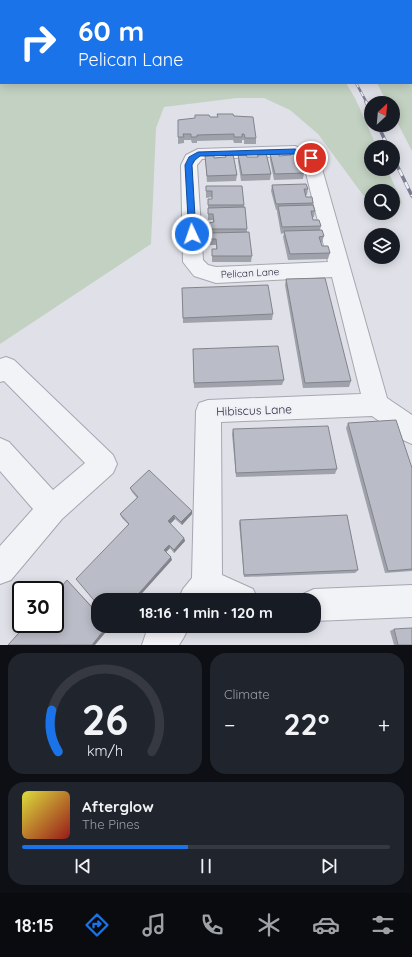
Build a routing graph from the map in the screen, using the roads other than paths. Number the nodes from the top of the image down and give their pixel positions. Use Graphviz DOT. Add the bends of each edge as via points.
graph roads {
  1 [pos="340,269"];
  2 [pos="0,372"];
  3 [pos="376,405"];
  4 [pos="412,432"];
  5 [pos="0,451"];
  6 [pos="52,509"];
  7 [pos="0,569"];
  8 [pos="200,592"];
  9 [pos="412,601"];
  10 [pos="321,605"];
  11 [pos="167,633"];
  12 [pos="158,645"];
  1 -- 1 [label="street, Pelican Lane" via="311,158 295,152 198,154 192,158 189,165 193,262 201,271 216,275"];
  1 -- 3 [label="street, Pelican Lane"];
  2 -- 6 [label="street" via="6,367 104,464"];
  3 -- 4 [label="street"];
  3 -- 8 [label="street, Hibiscus Lane" via="208,411"];
  5 -- 6 [label="street"];
  6 -- 7 [label="street"];
  9 -- 10 [label="street"];
  11 -- 12 [label="street"];
}
